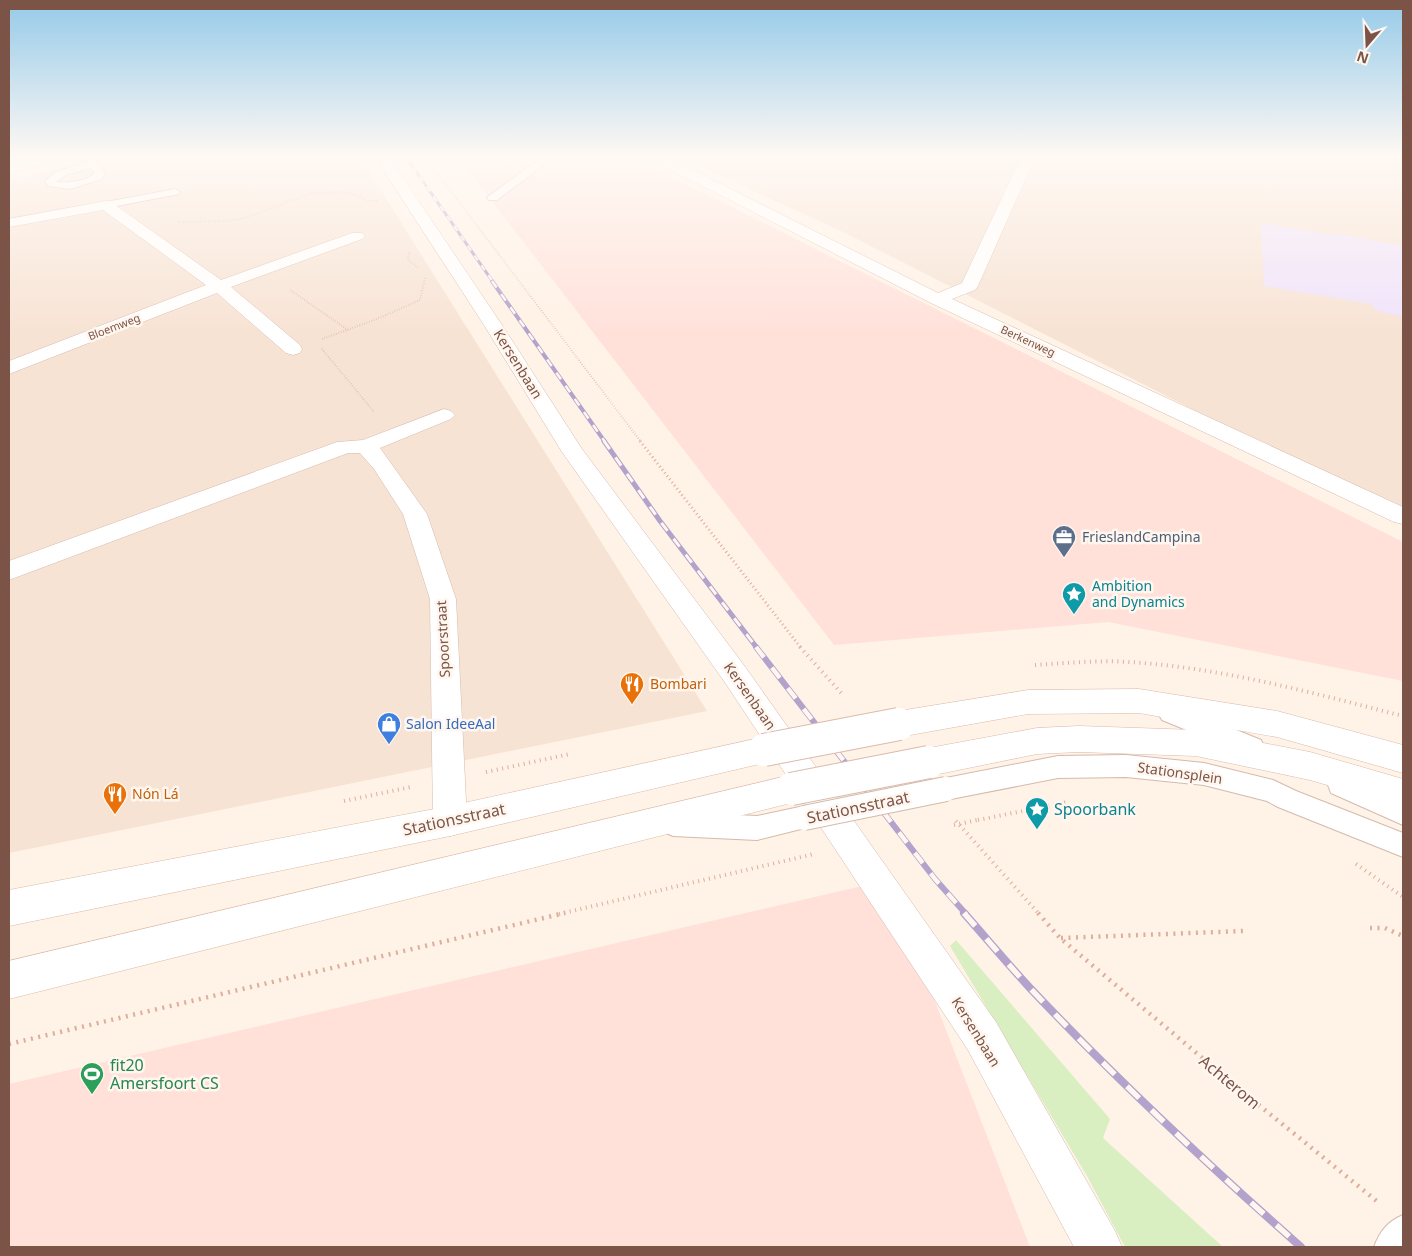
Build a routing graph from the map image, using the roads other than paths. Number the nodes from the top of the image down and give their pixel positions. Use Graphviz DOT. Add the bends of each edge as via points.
graph roads {
  1 [pos="49,216"];
  2 [pos="121,216"];
  3 [pos="421,216"];
  4 [pos="773,216"];
  5 [pos="1001,216"];
  6 [pos="9,223"];
  7 [pos="357,236"];
  8 [pos="219,286"];
  9 [pos="937,299"];
  10 [pos="293,349"];
  11 [pos="9,368"];
  12 [pos="444,415"];
  13 [pos="366,446"];
  14 [pos="1403,516"];
  15 [pos="9,571"];
  16 [pos="1139,701"];
  17 [pos="899,724"];
  18 [pos="1403,759"];
  19 [pos="1283,760"];
  20 [pos="929,762"];
  21 [pos="946,788"];
  22 [pos="1403,793"];
  23 [pos="797,804"];
  24 [pos="1403,813"];
  25 [pos="450,821"];
  26 [pos="1403,846"];
  27 [pos="9,908"];
  28 [pos="9,980"];
  29 [pos="1403,1233"];
  30 [pos="1099,1247"];
  31 [pos="1392,1247"];
  1 -- 6 [label="street"];
  2 -- 8 [label="street"];
  3 -- 30 [label="street, Kersenbaan" via="573,452 736,676 982,1036"];
  4 -- 9 [label="street, Berkenweg"];
  5 -- 9 [label="street" via="969,286"];
  7 -- 8 [label="street, Bloemweg"];
  8 -- 10 [label="street"];
  8 -- 11 [label="street, Bloemweg"];
  9 -- 14 [label="street, Berkenweg"];
  12 -- 13 [label="street"];
  13 -- 15 [label="street" via="345,447"];
  13 -- 25 [label="street, Spoorstraat" via="415,514 443,598"];
  16 -- 17 [label="street, Stationsplein" via="1028,702"];
  16 -- 18 [label="street, Stationsplein" via="1278,724"];
  16 -- 19 [label="lane, Stationsplein"];
  17 -- 25 [label="street, Stationsstraat, bridge" via="764,750"];
  19 -- 20 [label="street, Stationsplein" via="1196,743 1079,739 1037,741"];
  19 -- 22 [label="street, Stationsplein"];
  19 -- 24 [label="lane, Stationsplein"];
  20 -- 23 [label="street, Stationsstraat, bridge"];
  21 -- 23 [label="lane, Stationsstraat, bridge"];
  21 -- 26 [label="lane, Stationsplein" via="1058,767 1126,766 1204,774 1273,791"];
  23 -- 28 [label="street, Stationsstraat" via="651,824"];
  25 -- 27 [label="street, Stationsstraat"];
  29 -- 31 [label="lane"];
}
